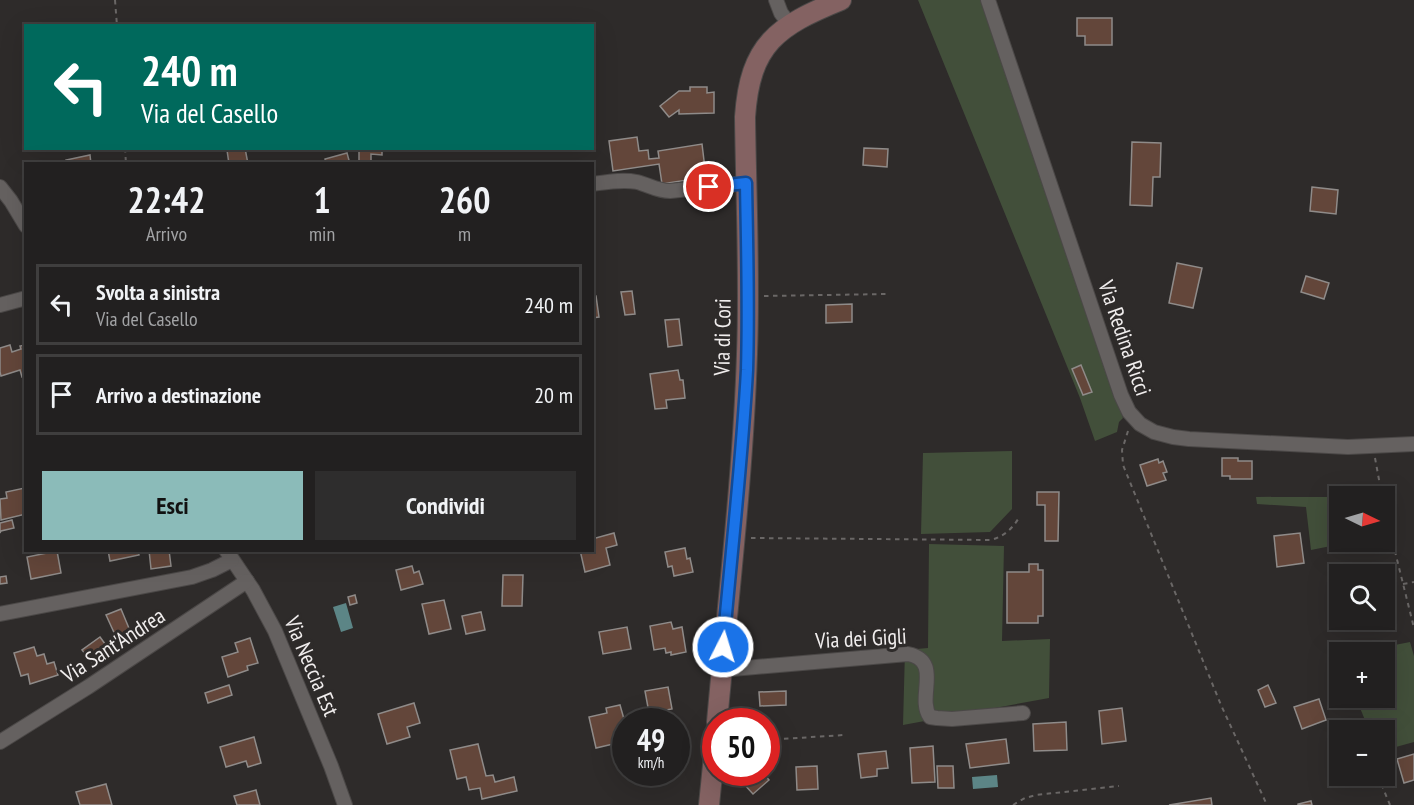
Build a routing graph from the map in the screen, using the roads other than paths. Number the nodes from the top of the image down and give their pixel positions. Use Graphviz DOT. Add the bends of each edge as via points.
graph roads {
  1 [pos="776,0"];
  2 [pos="841,0"];
  3 [pos="988,0"];
  4 [pos="790,24"];
  5 [pos="746,183"];
  6 [pos="594,184"];
  7 [pos="0,187"];
  8 [pos="24,223"];
  9 [pos="24,299"];
  10 [pos="0,305"];
  11 [pos="1414,444"];
  12 [pos="229,555"];
  13 [pos="247,581"];
  14 [pos="0,614"];
  15 [pos="721,670"];
  16 [pos="718,708"];
  17 [pos="1023,713"];
  18 [pos="0,742"];
  19 [pos="711,786"];
  20 [pos="345,805"];
  21 [pos="709,805"];
  1 -- 4 [label="street"];
  2 -- 4 [label="main road, Via di Cori"];
  3 -- 11 [label="street, Via Redina Ricci" via="1121,395 1133,417 1154,432 1189,440 1340,447"];
  4 -- 5 [label="main road, Via di Cori" via="765,48 750,81 745,117"];
  5 -- 6 [label="street" via="664,191 628,181"];
  5 -- 15 [label="main road, Via di Cori" via="746,384"];
  7 -- 8 [label="street"];
  9 -- 10 [label="street"];
  12 -- 13 [label="street, Via Neccia Est"];
  12 -- 14 [label="street" via="212,570 192,577"];
  13 -- 18 [label="street, Via Sant'Andrea"];
  13 -- 20 [label="street, Via Neccia Est" via="275,631"];
  15 -- 16 [label="main road, Via di Cori"];
  15 -- 17 [label="street, Via dei Gigli" via="908,654 920,658 925,665 926,709 930,717"];
  19 -- 21 [label="main road"];
}
